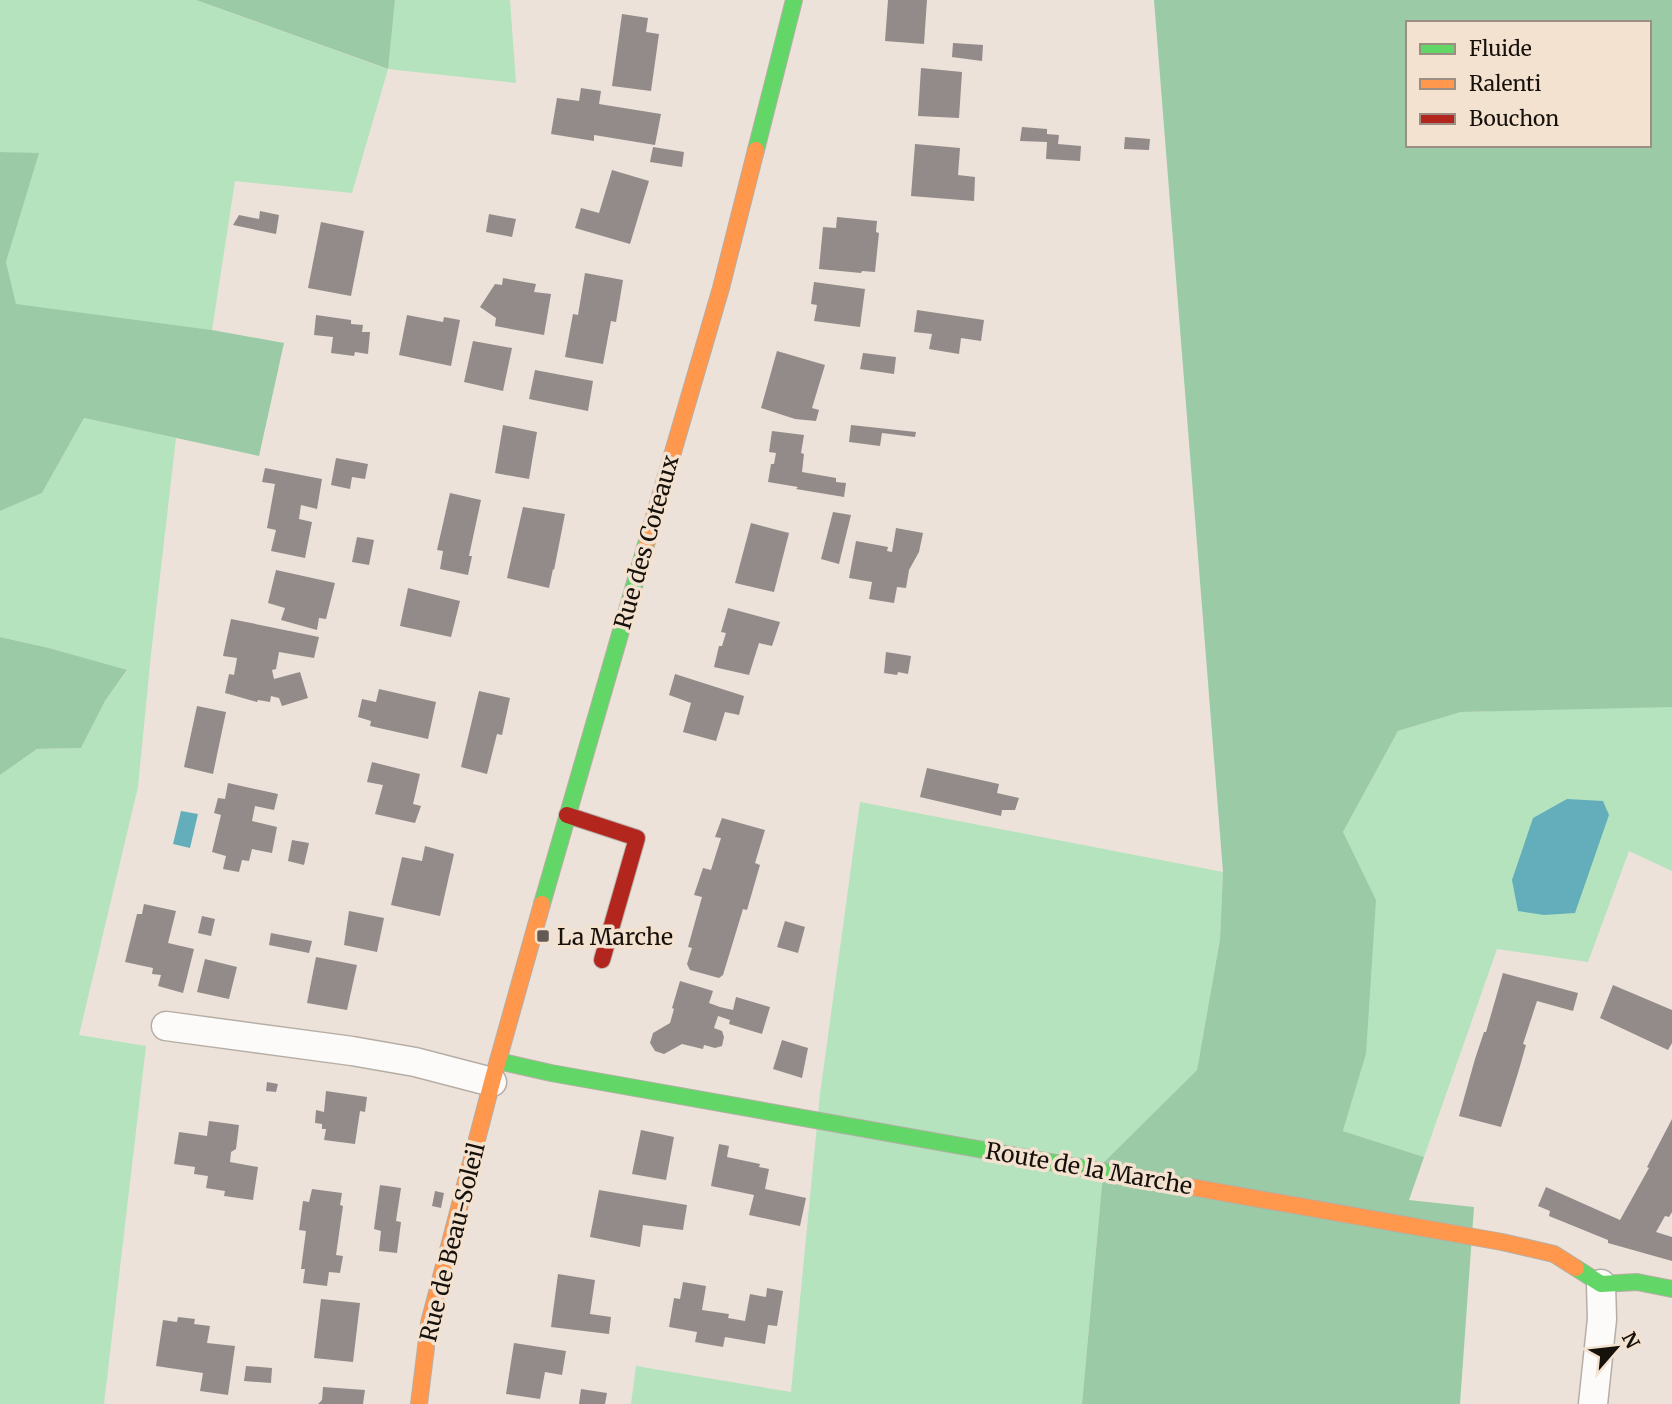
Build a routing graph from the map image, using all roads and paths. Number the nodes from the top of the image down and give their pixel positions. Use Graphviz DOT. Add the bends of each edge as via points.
graph roads {
  1 [pos="794,0"];
  2 [pos="567,815"];
  3 [pos="603,960"];
  4 [pos="166,1026"];
  5 [pos="495,1072"];
  6 [pos="1601,1284"];
  7 [pos="1672,1289"];
  8 [pos="419,1404"];
  9 [pos="1593,1404"];
  1 -- 2 [label="street, Rue des Coteaux" via="721,288"];
  2 -- 3 [label="street" via="637,838"];
  2 -- 5 [label="street, Rue des Coteaux"];
  4 -- 5 [label="street"];
  5 -- 6 [label="street, Route de la Marche" via="578,1077 1503,1242 1554,1254"];
  5 -- 8 [label="street, Rue de Beau-Soleil" via="429,1323"];
  6 -- 7 [label="street" via="1637,1282"];
  6 -- 9 [label="street"];
}
